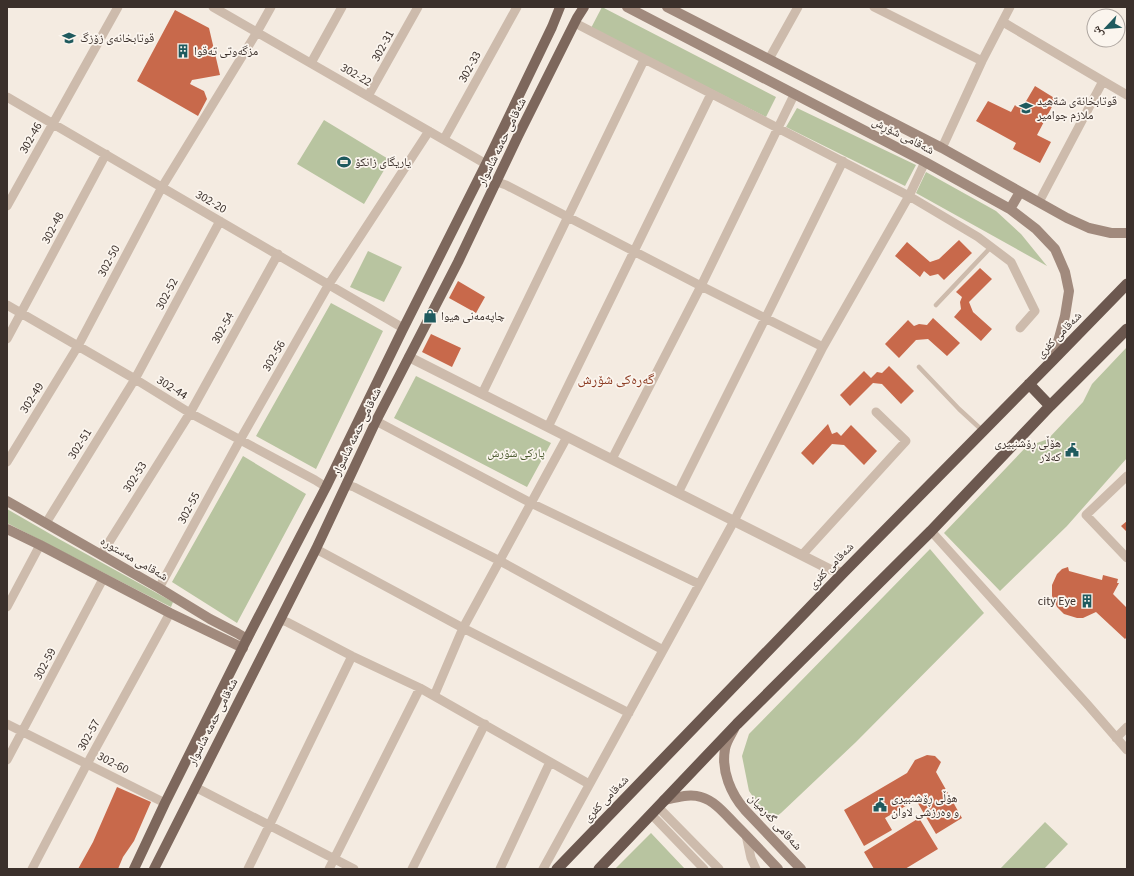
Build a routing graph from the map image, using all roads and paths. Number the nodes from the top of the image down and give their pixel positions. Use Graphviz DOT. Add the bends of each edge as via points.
graph roads {
  1 [pos="118,7"];
  2 [pos="213,7"];
  3 [pos="271,7"];
  4 [pos="342,7"];
  5 [pos="418,7"];
  6 [pos="517,7"];
  7 [pos="554,7"];
  8 [pos="560,7"];
  9 [pos="584,7"];
  10 [pos="627,7"];
  11 [pos="667,7"];
  12 [pos="798,7"];
  13 [pos="874,7"];
  14 [pos="1010,7"];
  15 [pos="642,10"];
  16 [pos="1003,22"];
  17 [pos="575,24"];
  18 [pos="552,27"];
  19 [pos="257,32"];
  20 [pos="769,59"];
  21 [pos="644,60"];
  22 [pos="982,61"];
  23 [pos="311,63"];
  24 [pos="1103,81"];
  25 [pos="711,94"];
  26 [pos="794,94"];
  27 [pos="368,96"];
  28 [pos="1127,96"];
  29 [pos="7,97"];
  30 [pos="52,123"];
  31 [pos="503,127"];
  32 [pos="778,128"];
  33 [pos="429,131"];
  34 [pos="518,136"];
  35 [pos="444,139"];
  36 [pos="942,148"];
  37 [pos="106,154"];
  38 [pos="843,161"];
  39 [pos="925,162"];
  40 [pos="486,164"];
  41 [pos="497,182"];
  42 [pos="162,187"];
  43 [pos="1020,192"];
  44 [pos="909,196"];
  45 [pos="1039,202"];
  46 [pos="7,206"];
  47 [pos="1010,209"];
  48 [pos="568,217"];
  49 [pos="220,221"];
  50 [pos="1127,233"];
  51 [pos="991,247"];
  52 [pos="634,251"];
  53 [pos="278,254"];
  54 [pos="329,284"];
  55 [pos="1127,284"];
  56 [pos="701,286"];
  57 [pos="7,305"];
  58 [pos="936,305"];
  59 [pos="21,314"];
  60 [pos="766,319"];
  61 [pos="403,328"];
  62 [pos="1020,328"];
  63 [pos="1127,329"];
  64 [pos="7,339"];
  65 [pos="78,346"];
  66 [pos="823,347"];
  67 [pos="410,357"];
  68 [pos="1053,360"];
  69 [pos="919,367"];
  70 [pos="135,379"];
  71 [pos="1029,384"];
  72 [pos="482,394"];
  73 [pos="1050,406"];
  74 [pos="876,412"];
  75 [pos="190,413"];
  76 [pos="376,421"];
  77 [pos="548,427"];
  78 [pos="983,431"];
  79 [pos="567,437"];
  80 [pos="240,440"];
  81 [pos="612,459"];
  82 [pos="7,462"];
  83 [pos="1127,476"];
  84 [pos="346,485"];
  85 [pos="326,487"];
  86 [pos="678,492"];
  87 [pos="7,501"];
  88 [pos="531,502"];
  89 [pos="734,521"];
  90 [pos="46,523"];
  91 [pos="7,529"];
  92 [pos="931,531"];
  93 [pos="40,545"];
  94 [pos="316,549"];
  95 [pos="101,555"];
  96 [pos="802,555"];
  97 [pos="1127,558"];
  98 [pos="500,561"];
  99 [pos="843,573"];
  100 [pos="103,579"];
  101 [pos="699,584"];
  102 [pos="159,588"];
  103 [pos="7,607"];
  104 [pos="170,613"];
  105 [pos="210,619"];
  106 [pos="280,620"];
  107 [pos="463,628"];
  108 [pos="204,630"];
  109 [pos="245,643"];
  110 [pos="664,650"];
  111 [pos="352,656"];
  112 [pos="420,688"];
  113 [pos="434,696"];
  114 [pos="629,713"];
  115 [pos="7,724"];
  116 [pos="484,724"];
  117 [pos="737,724"];
  118 [pos="1127,727"];
  119 [pos="22,731"];
  120 [pos="1116,738"];
  121 [pos="1127,750"];
  122 [pos="7,760"];
  123 [pos="550,762"];
  124 [pos="87,764"];
  125 [pos="589,784"];
  126 [pos="195,787"];
  127 [pos="165,803"];
  128 [pos="658,807"];
  129 [pos="269,825"];
  130 [pos="746,835"];
  131 [pos="334,858"];
  132 [pos="32,869"];
  133 [pos="134,869"];
  134 [pos="154,869"];
  135 [pos="248,869"];
  136 [pos="329,869"];
  137 [pos="354,869"];
  138 [pos="412,869"];
  139 [pos="500,869"];
  140 [pos="543,869"];
  141 [pos="557,869"];
  142 [pos="599,869"];
  143 [pos="704,869"];
  144 [pos="718,869"];
  145 [pos="756,869"];
  146 [pos="778,869"];
  147 [pos="801,869"];
  1 -- 30 [label="street, 302-46"];
  2 -- 19 [label="street, 302-22"];
  3 -- 19 [label="street, 302-50"];
  4 -- 23 [label="street"];
  5 -- 27 [label="street, 302-31"];
  6 -- 35 [label="street, 302-33"];
  7 -- 18 [label="main road"];
  8 -- 18 [label="main road, شەقامی حەمە شاسوار"];
  9 -- 17 [label="main road, شەقامی حەمە شاسوار"];
  10 -- 15 [label="main road, شەقامی شۆڕش"];
  11 -- 20 [label="main road, شەقامی شۆڕش"];
  12 -- 20 [label="street"];
  13 -- 22 [label="street"];
  14 -- 16 [label="street"];
  15 -- 26 [label="main road, شەقامی شۆڕش"];
  16 -- 22 [label="street"];
  16 -- 24 [label="street"];
  17 -- 21 [label="street"];
  17 -- 34 [label="main road, شەقامی حەمە شاسوار"];
  18 -- 31 [label="main road, شەقامی حەمە شاسوار"];
  19 -- 23 [label="street, 302-22"];
  19 -- 42 [label="street, 302-50"];
  20 -- 36 [label="main road, شەقامی شۆڕش"];
  21 -- 25 [label="street"];
  21 -- 48 [label="street"];
  22 -- 36 [label="street"];
  23 -- 27 [label="street, 302-22"];
  24 -- 28 [label="street"];
  24 -- 45 [label="street"];
  25 -- 32 [label="street"];
  25 -- 52 [label="street"];
  26 -- 32 [label="street"];
  26 -- 39 [label="main road, شەقامی شۆڕش"];
  27 -- 33 [label="street, 302-22"];
  29 -- 30 [label="street, 302-20"];
  30 -- 37 [label="street, 302-20"];
  30 -- 46 [label="street, 302-46"];
  31 -- 34 [label="main road"];
  31 -- 40 [label="main road, شەقامی حەمە شاسوار"];
  32 -- 38 [label="street"];
  32 -- 56 [label="street"];
  33 -- 35 [label="street, 302-22"];
  33 -- 54 [label="street, 302-56"];
  34 -- 41 [label="main road, شەقامی حەمە شاسوار"];
  35 -- 40 [label="street, 302-22"];
  36 -- 43 [label="main road, شەقامی شۆڕش"];
  37 -- 42 [label="street, 302-20"];
  37 -- 59 [label="street, 302-48"];
  38 -- 44 [label="street"];
  38 -- 60 [label="street"];
  39 -- 44 [label="street"];
  39 -- 47 [label="main road, شەقامی شۆڕش"];
  40 -- 61 [label="main road, شەقامی حەمە شاسوار"];
  41 -- 48 [label="street" via="506,184"];
  41 -- 67 [label="main road, شەقامی حەمە شاسوار"];
  42 -- 49 [label="street, 302-20"];
  42 -- 65 [label="street, 302-50"];
  43 -- 45 [label="main road, شەقامی شۆڕش"];
  43 -- 47 [label="main road"];
  44 -- 51 [label="street"];
  44 -- 66 [label="street"];
  45 -- 50 [label="main road, شەقامی شۆڕش" via="1089,228 1111,233"];
  47 -- 68 [label="main road, شەقامی شۆڕش" via="1056,249 1065,272 1069,291"];
  48 -- 52 [label="street"];
  48 -- 72 [label="street"];
  49 -- 53 [label="street, 302-20"];
  49 -- 70 [label="street, 302-52"];
  51 -- 58 [label="lane"];
  51 -- 62 [label="street" via="1011,262 1035,311"];
  52 -- 56 [label="street"];
  52 -- 77 [label="street"];
  53 -- 54 [label="street, 302-20"];
  53 -- 75 [label="street, 302-54"];
  54 -- 61 [label="street, 302-20"];
  54 -- 80 [label="street, 302-56"];
  55 -- 68 [label="highway, شەقامی کفری"];
  56 -- 60 [label="street"];
  56 -- 81 [label="street"];
  57 -- 59 [label="street, 302-44"];
  59 -- 64 [label="street, 302-48"];
  59 -- 65 [label="street, 302-44"];
  60 -- 66 [label="street"];
  60 -- 86 [label="street"];
  61 -- 85 [label="main road, شەقامی حەمە شاسوار"];
  63 -- 73 [label="highway"];
  65 -- 70 [label="street, 302-44"];
  65 -- 82 [label="street, 302-49"];
  66 -- 89 [label="street"];
  67 -- 72 [label="street"];
  67 -- 76 [label="main road, شەقامی حەمە شاسوار"];
  68 -- 71 [label="highway, شەقامی کفری"];
  69 -- 78 [label="lane"];
  70 -- 75 [label="street, 302-44"];
  70 -- 90 [label="street, 302-51"];
  71 -- 73 [label="highway"];
  71 -- 78 [label="highway, شەقامی کفری"];
  72 -- 77 [label="street"];
  73 -- 92 [label="highway"];
  74 -- 96 [label="street" via="906,441"];
  75 -- 80 [label="street, 302-44"];
  75 -- 95 [label="street, 302-53"];
  76 -- 84 [label="main road, شەقامی حەمە شاسوار"];
  76 -- 88 [label="street"];
  77 -- 79 [label="street"];
  78 -- 99 [label="highway, شەقامی کفری"];
  79 -- 81 [label="street"];
  79 -- 88 [label="street"];
  80 -- 85 [label="street, 302-44"];
  80 -- 102 [label="street, 302-55"];
  81 -- 86 [label="street"];
  83 -- 97 [label="street" via="1086,515"];
  84 -- 94 [label="main road, شەقامی حەمە شاسوار"];
  84 -- 98 [label="street"];
  85 -- 109 [label="main road, شەقامی حەمە شاسوار"];
  86 -- 89 [label="street"];
  87 -- 90 [label="main road, شەقامی مەستورە"];
  88 -- 98 [label="street"];
  88 -- 101 [label="street"];
  89 -- 96 [label="street"];
  89 -- 101 [label="street"];
  90 -- 95 [label="main road, شەقامی مەستورە"];
  91 -- 93 [label="main road"];
  92 -- 117 [label="highway"];
  92 -- 120 [label="street"];
  93 -- 100 [label="main road"];
  93 -- 103 [label="street"];
  94 -- 106 [label="main road, شەقامی حەمە شاسوار"];
  94 -- 107 [label="street"];
  95 -- 102 [label="main road, شەقامی مەستورە"];
  96 -- 99 [label="street"];
  98 -- 107 [label="street"];
  98 -- 110 [label="street"];
  99 -- 141 [label="highway, شەقامی کفری"];
  100 -- 104 [label="main road"];
  100 -- 119 [label="street, 302-59"];
  101 -- 110 [label="street"];
  102 -- 105 [label="main road, شەقامی مەستورە"];
  104 -- 108 [label="main road"];
  104 -- 124 [label="street, 302-57"];
  105 -- 108 [label="main road"];
  105 -- 109 [label="main road, شەقامی مەستورە" via="237,632"];
  106 -- 111 [label="street"];
  106 -- 126 [label="main road, شەقامی حەمە شاسوار"];
  107 -- 113 [label="street"];
  107 -- 114 [label="street"];
  108 -- 109 [label="main road"];
  109 -- 127 [label="main road, شەقامی حەمە شاسوار"];
  110 -- 114 [label="street"];
  111 -- 112 [label="street"];
  111 -- 129 [label="street"];
  112 -- 113 [label="street"];
  112 -- 131 [label="street"];
  113 -- 116 [label="street"];
  114 -- 125 [label="street"];
  115 -- 119 [label="street, 302-60"];
  116 -- 123 [label="street"];
  116 -- 138 [label="street"];
  117 -- 128 [label="highway"];
  117 -- 147 [label="main road, شەقامی گەرمیان" via="725,748 724,757 725,772 732,793 744,810"];
  118 -- 120 [label="street"];
  119 -- 122 [label="street, 302-59"];
  119 -- 124 [label="street, 302-60"];
  120 -- 121 [label="street"];
  123 -- 125 [label="street"];
  123 -- 139 [label="street"];
  124 -- 127 [label="street, 302-60"];
  124 -- 132 [label="street, 302-57"];
  125 -- 140 [label="street"];
  126 -- 129 [label="street"];
  126 -- 134 [label="main road, شەقامی حەمە شاسوار"];
  127 -- 133 [label="main road, شەقامی حەمە شاسوار"];
  128 -- 130 [label="main road" via="686,796 701,797 715,804"];
  128 -- 142 [label="highway"];
  128 -- 143 [label="street"];
  128 -- 144 [label="street"];
  129 -- 131 [label="street"];
  129 -- 135 [label="street"];
  130 -- 145 [label="street"];
  130 -- 146 [label="main road"];
  131 -- 136 [label="street"];
  131 -- 137 [label="street"];
}
